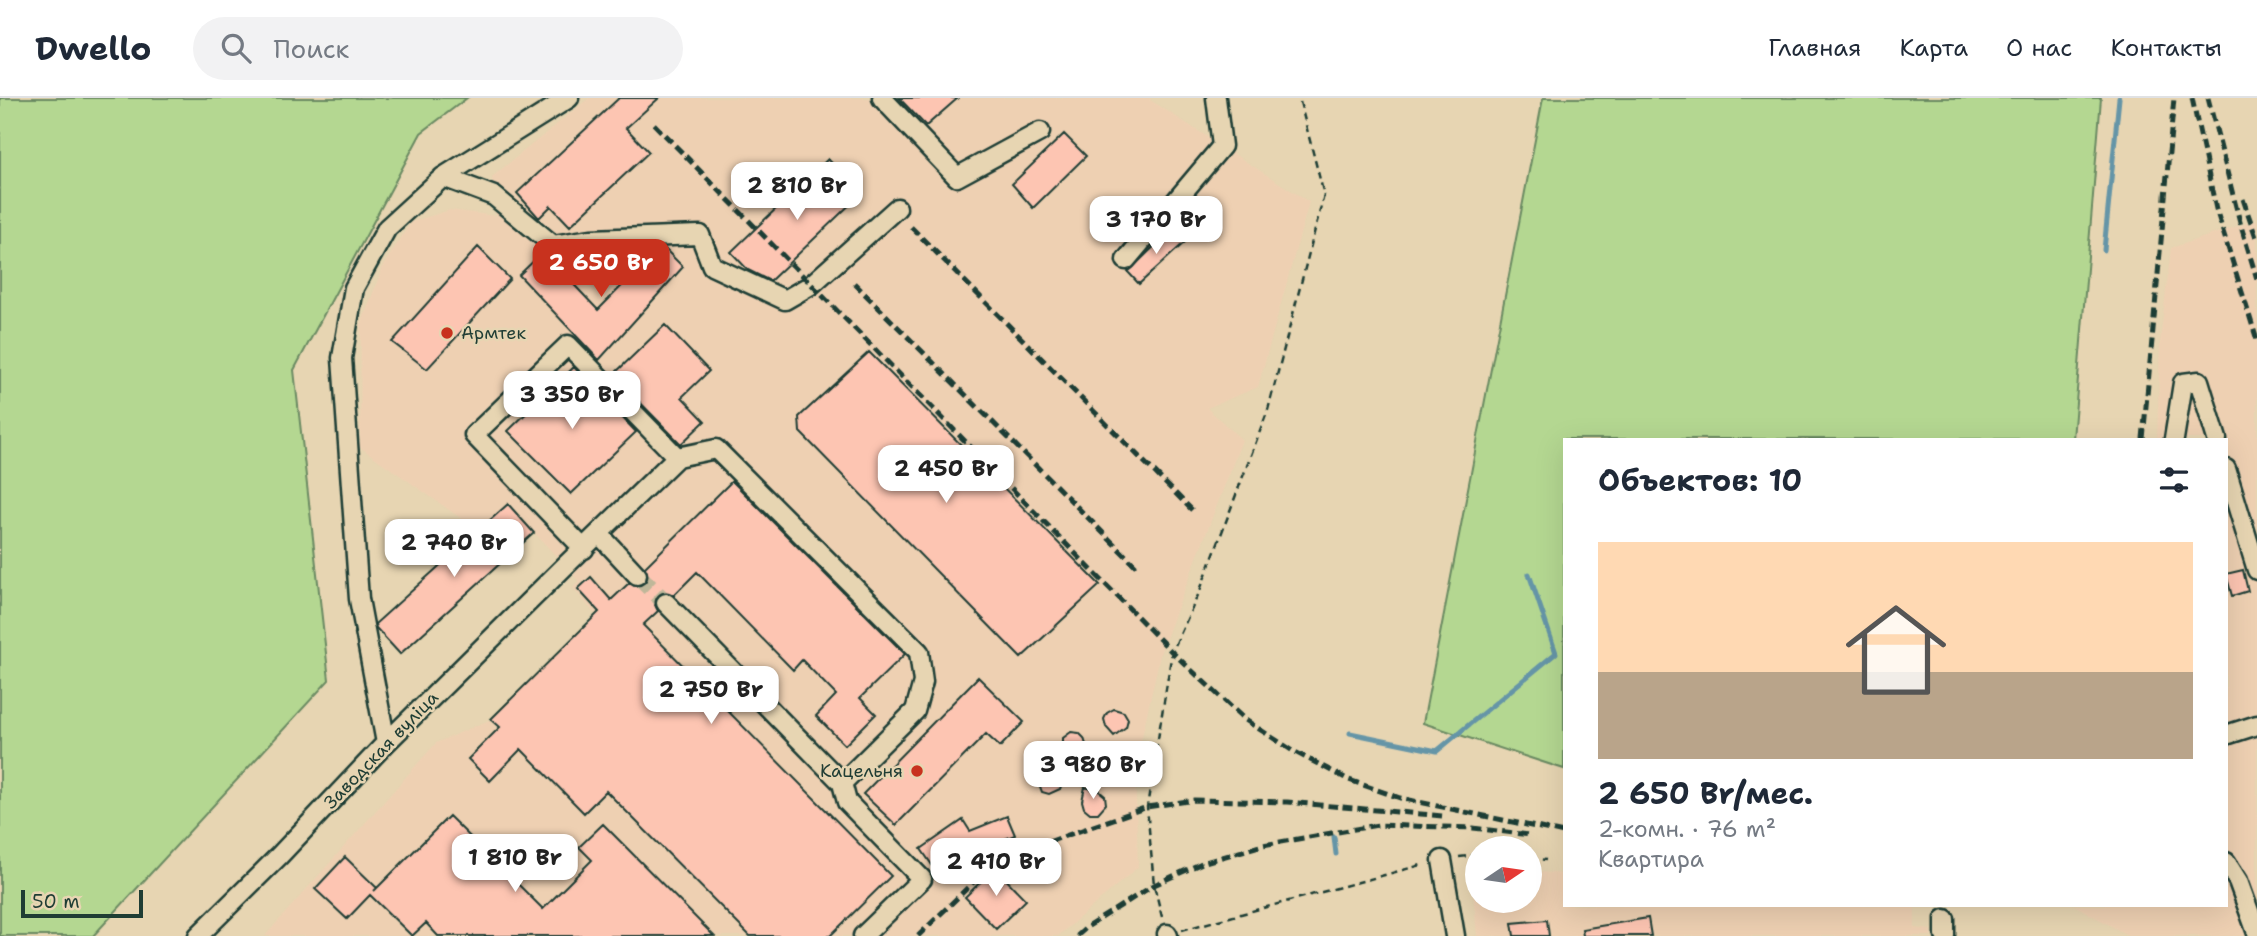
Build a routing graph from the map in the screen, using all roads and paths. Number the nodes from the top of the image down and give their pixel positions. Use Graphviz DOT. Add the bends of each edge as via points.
graph roads {
  1 [pos="569,98"];
  2 [pos="882,98"];
  3 [pos="1216,98"];
  4 [pos="1299,98"];
  5 [pos="1040,132"];
  6 [pos="443,177"];
  7 [pos="897,208"];
  8 [pos="1126,260"];
  9 [pos="2174,438"];
  10 [pos="2217,438"];
  11 [pos="677,457"];
  12 [pos="2228,476"];
  13 [pos="599,534"];
  14 [pos="584,549"];
  15 [pos="2257,570"];
  16 [pos="637,575"];
  17 [pos="666,603"];
  18 [pos="2257,725"];
  19 [pos="2228,734"];
  20 [pos="386,743"];
  21 [pos="842,783"];
  22 [pos="1442,860"];
  23 [pos="1542,860"];
  24 [pos="1546,860"];
  25 [pos="2228,865"];
  26 [pos="2257,933"];
  27 [pos="1167,935"];
  28 [pos="198,936"];
  29 [pos="863,936"];
  30 [pos="1455,936"];
  1 -- 6 [label="street"];
  2 -- 5 [label="street" via="957,177"];
  3 -- 8 [label="street" via="1222,146"];
  4 -- 27 [label="path" via="1324,195 1268,410 1172,652 1147,807 1154,886"];
  6 -- 7 [label="street" via="494,196 553,245 700,235 712,266 785,300 811,285"];
  6 -- 20 [label="street" via="387,228 354,288 342,358 359,599"];
  9 -- 10 [label="street" via="2183,383 2199,380"];
  11 -- 13 [label="street, Заводская вуліца"];
  11 -- 14 [label="street" via="568,345 474,435"];
  11 -- 21 [label="street" via="716,449 919,652 923,682 915,710"];
  12 -- 15 [label="street"];
  13 -- 14 [label="street, Заводская вуліца"];
  13 -- 16 [label="street"];
  14 -- 20 [label="street, Заводская вуліца"];
  17 -- 21 [label="street"];
  18 -- 19 [label="street"];
  20 -- 28 [label="street, Заводская вуліца"];
  21 -- 29 [label="street" via="847,802 922,878"];
  22 -- 27 [label="path"];
  22 -- 30 [label="street"];
  23 -- 24 [label="path"];
  25 -- 26 [label="street"];
}
